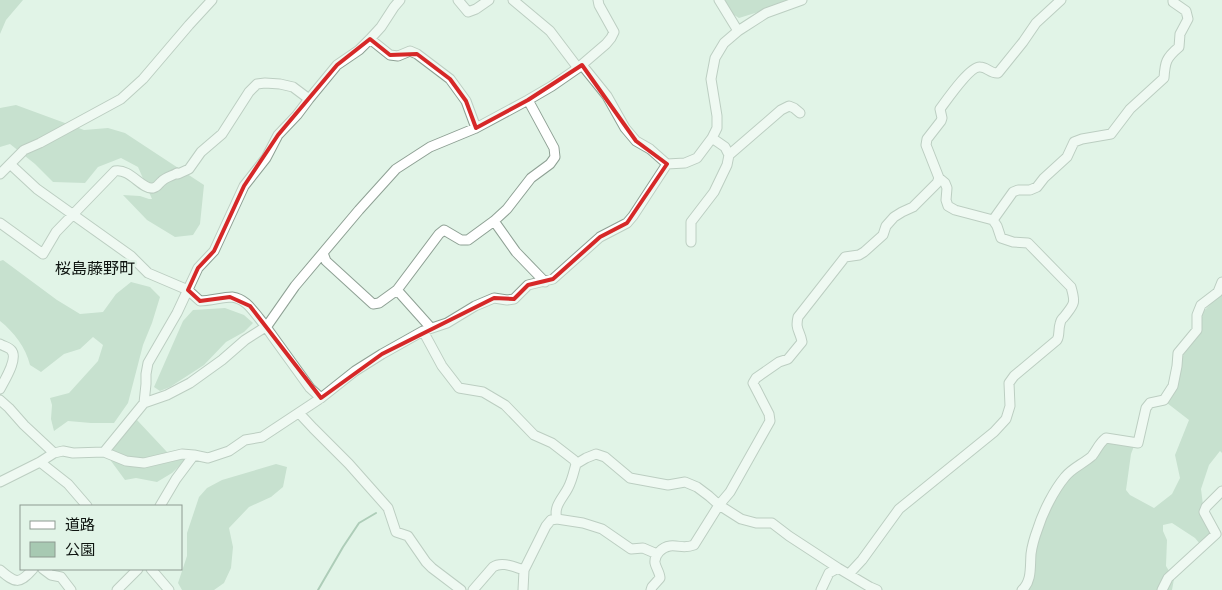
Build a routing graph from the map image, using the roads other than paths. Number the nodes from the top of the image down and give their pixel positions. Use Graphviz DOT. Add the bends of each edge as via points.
graph roads {
  1 [pos="212,0"];
  2 [pos="400,0"];
  3 [pos="458,0"];
  4 [pos="489,0"];
  5 [pos="513,0"];
  6 [pos="598,0"];
  7 [pos="718,0"];
  8 [pos="802,0"];
  9 [pos="1061,0"];
  10 [pos="1173,0"];
  11 [pos="738,31"];
  12 [pos="370,39"];
  13 [pos="580,67"];
  14 [pos="309,98"];
  15 [pos="528,100"];
  16 [pos="800,113"];
  17 [pos="476,128"];
  18 [pos="712,138"];
  19 [pos="729,155"];
  20 [pos="10,164"];
  21 [pos="667,164"];
  22 [pos="0,174"];
  23 [pos="939,178"];
  24 [pos="74,215"];
  25 [pos="993,220"];
  26 [pos="494,221"];
  27 [pos="0,223"];
  28 [pos="691,242"];
  29 [pos="323,253"];
  30 [pos="545,282"];
  31 [pos="1222,282"];
  32 [pos="188,290"];
  33 [pos="397,290"];
  34 [pos="267,326"];
  35 [pos="427,330"];
  36 [pos="0,344"];
  37 [pos="0,389"];
  38 [pos="321,398"];
  39 [pos="0,400"];
  40 [pos="144,403"];
  41 [pos="299,413"];
  42 [pos="104,452"];
  43 [pos="54,453"];
  44 [pos="194,454"];
  45 [pos="40,462"];
  46 [pos="575,462"];
  47 [pos="0,482"];
  48 [pos="1222,491"];
  49 [pos="86,505"];
  50 [pos="161,505"];
  51 [pos="719,505"];
  52 [pos="557,518"];
  53 [pos="657,554"];
  54 [pos="838,568"];
  55 [pos="0,570"];
  56 [pos="32,570"];
  57 [pos="44,570"];
  58 [pos="137,570"];
  59 [pos="152,570"];
  60 [pos="524,570"];
  61 [pos="59,572"];
  62 [pos="849,574"];
  63 [pos="71,590"];
  64 [pos="117,590"];
  65 [pos="169,590"];
  66 [pos="461,590"];
  67 [pos="473,590"];
  68 [pos="523,590"];
  69 [pos="651,590"];
  70 [pos="821,590"];
  71 [pos="877,590"];
  72 [pos="1022,590"];
  73 [pos="1162,590"];
  1 -- 20 [label="street" via="143,79 121,99 24,150"];
  2 -- 12 [label="street"];
  3 -- 4 [label="street" via="468,12"];
  5 -- 13 [label="street" via="550,30"];
  6 -- 13 [label="street" via="614,32 606,44"];
  7 -- 11 [label="street"];
  8 -- 11 [label="street" via="766,13"];
  9 -- 23 [label="street" via="1036,23 998,73 975,68 940,109 941,121 926,145"];
  10 -- 25 [label="street" via="1186,11 1188,19 1180,34 1179,48 1165,63 1164,78 1130,109 1111,134 1074,142 1067,157 1037,187 1013,192"];
  11 -- 18 [label="street" via="714,58 711,79 717,128"];
  12 -- 14 [label="street" via="337,65"];
  12 -- 17 [label="street" via="390,55 398,56 410,51 416,54 450,79 466,102"];
  13 -- 15 [label="street"];
  13 -- 21 [label="street" via="607,96 636,142"];
  14 -- 24 [label="street" via="293,87 266,82 257,84 222,134 200,152 189,169 152,188 125,172 114,171"];
  14 -- 32 [label="street" via="278,135 266,158 244,186 214,251 198,268"];
  15 -- 17 [label="street"];
  15 -- 26 [label="street" via="554,148 555,157"];
  16 -- 19 [label="street" via="789,106 781,110"];
  17 -- 29 [label="street" via="430,147 396,169"];
  18 -- 19 [label="street" via="725,147"];
  18 -- 21 [label="street" via="697,158 685,163"];
  19 -- 28 [label="street" via="714,192 691,222"];
  20 -- 22 [label="street"];
  20 -- 24 [label="street" via="37,189"];
  21 -- 30 [label="street" via="627,223 600,238 561,273"];
  23 -- 25 [label="street" via="947,188 948,206"];
  23 -- 51 [label="street" via="913,207 894,217 882,235 864,252 845,257 798,317 796,326 802,342 788,359 756,378 753,383 770,421 730,492"];
  24 -- 27 [label="street" via="56,232 43,254"];
  24 -- 32 [label="street" via="131,256 148,273"];
  25 -- 62 [label="street" via="1001,238 1028,243 1071,287 1073,304 1061,320 1057,340 1009,383 1010,406 1006,419 898,509"];
  26 -- 30 [label="street" via="516,252"];
  26 -- 33 [label="street" via="468,240 461,240 444,230"];
  29 -- 33 [label="street" via="326,261 373,304"];
  29 -- 34 [label="street"];
  30 -- 35 [label="street" via="528,285 514,299 494,298"];
  31 -- 72 [label="street" via="1218,292 1201,305 1197,330 1178,353 1173,386 1164,400 1150,403 1146,408 1138,443 1106,438 1091,457 1064,478 1038,528 1031,552 1030,575"];
  32 -- 34 [label="street" via="200,301 230,297 241,299"];
  32 -- 40 [label="street" via="148,363"];
  33 -- 35 [label="street"];
  34 -- 38 [label="street" via="310,388"];
  34 -- 40 [label="street" via="190,383"];
  35 -- 38 [label="street" via="355,371"];
  35 -- 46 [label="street" via="442,366 460,388 483,392 505,405 534,435 552,443"];
  36 -- 37 [label="street" via="11,350 14,359"];
  38 -- 41 [label="street"];
  39 -- 43 [label="street"];
  40 -- 42 [label="street"];
  41 -- 44 [label="street" via="262,437 245,440 229,451 208,458"];
  41 -- 66 [label="street" via="388,508 396,532 408,536 426,562"];
  42 -- 43 [label="street"];
  42 -- 44 [label="street" via="126,461 144,463"];
  43 -- 45 [label="street"];
  44 -- 50 [label="street"];
  45 -- 47 [label="street"];
  45 -- 49 [label="street" via="68,484"];
  46 -- 51 [label="street" via="596,454 606,457 630,478 668,485 685,482 697,487"];
  46 -- 52 [label="street" via="569,487 559,500"];
  48 -- 73 [label="street" via="1204,512 1216,534 1168,578"];
  51 -- 53 [label="street" via="694,545 670,546"];
  51 -- 54 [label="street" via="741,519 772,523"];
  52 -- 53 [label="street" via="602,529 631,549 643,548"];
  52 -- 60 [label="street" via="546,526"];
  53 -- 69 [label="street" via="655,563 660,578"];
  54 -- 62 [label="street"];
  54 -- 70 [label="street" via="829,573"];
  55 -- 56 [label="street" via="16,581 22,580"];
  57 -- 61 [label="street" via="51,575"];
  58 -- 64 [label="street"];
  59 -- 65 [label="street"];
  60 -- 67 [label="street" via="497,564"];
  60 -- 68 [label="street"];
  61 -- 63 [label="street"];
  62 -- 71 [label="street"];
}
